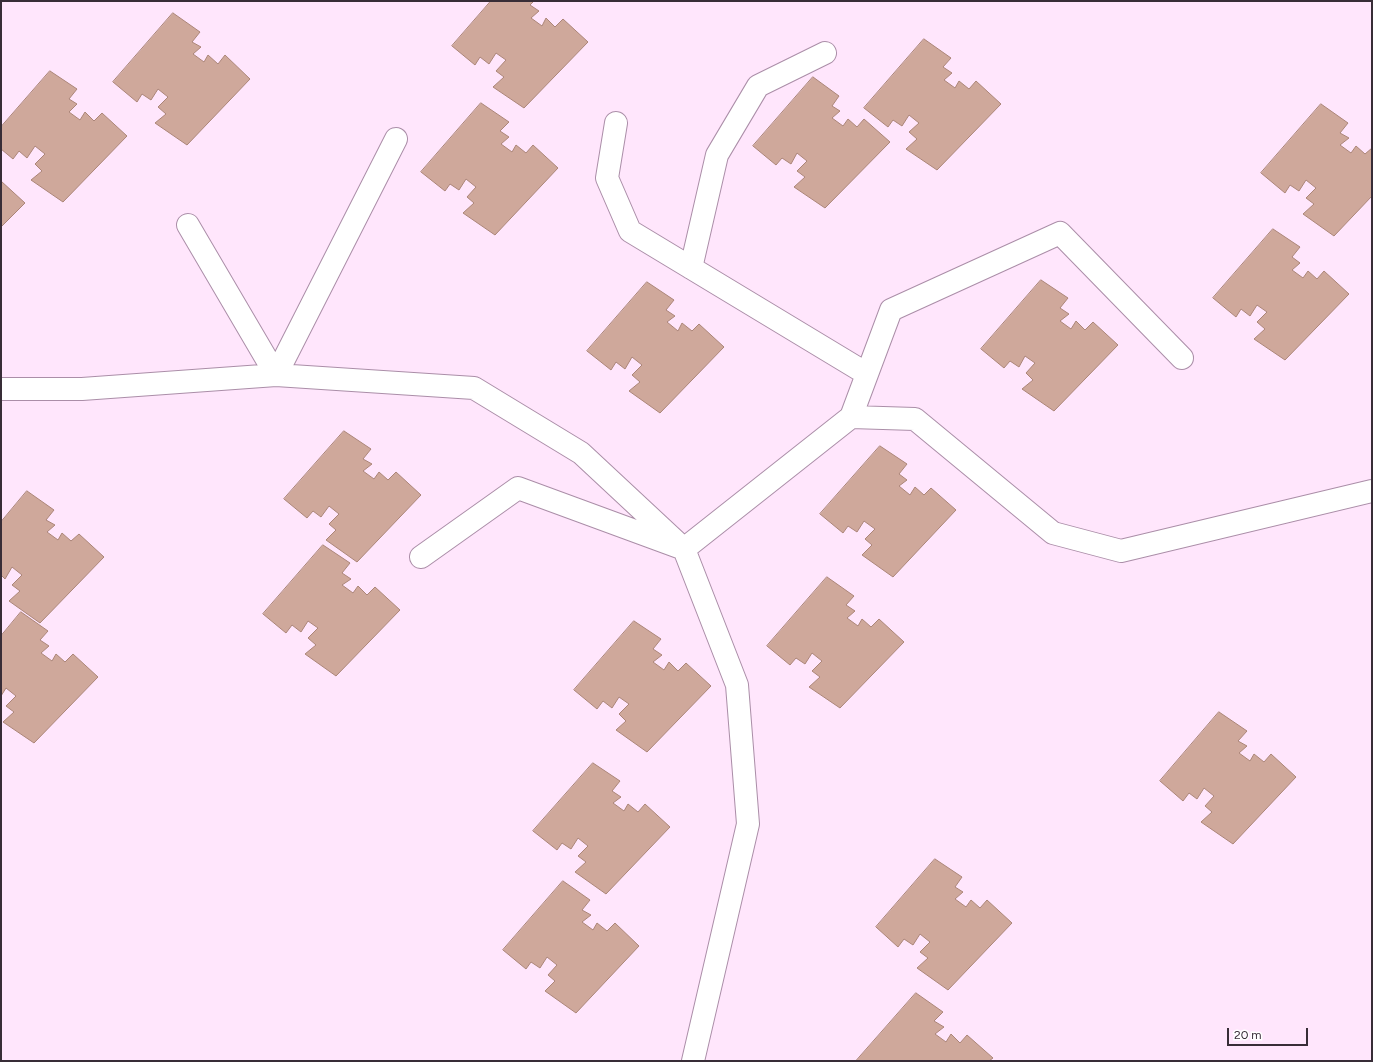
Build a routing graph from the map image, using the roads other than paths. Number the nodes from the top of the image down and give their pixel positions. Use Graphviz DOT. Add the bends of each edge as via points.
graph roads {
  1 [pos="825,53"];
  2 [pos="616,123"];
  3 [pos="396,139"];
  4 [pos="188,226"];
  5 [pos="691,268"];
  6 [pos="1182,358"];
  7 [pos="867,374"];
  8 [pos="276,375"];
  9 [pos="1,389"];
  10 [pos="851,417"];
  11 [pos="1372,490"];
  12 [pos="684,549"];
  13 [pos="422,557"];
  14 [pos="693,1061"];
  1 -- 5 [label="street" via="758,86 717,155"];
  2 -- 5 [label="street" via="607,178 630,231"];
  3 -- 8 [label="street"];
  4 -- 8 [label="street"];
  5 -- 7 [label="street"];
  6 -- 7 [label="street" via="1060,233 891,310"];
  7 -- 10 [label="street"];
  8 -- 9 [label="street" via="82,389"];
  8 -- 12 [label="street" via="474,388 581,453"];
  10 -- 11 [label="street" via="914,419 1053,533 1122,551"];
  10 -- 12 [label="street"];
  12 -- 13 [label="street" via="518,488"];
  12 -- 14 [label="street" via="737,685 748,824"];
}
